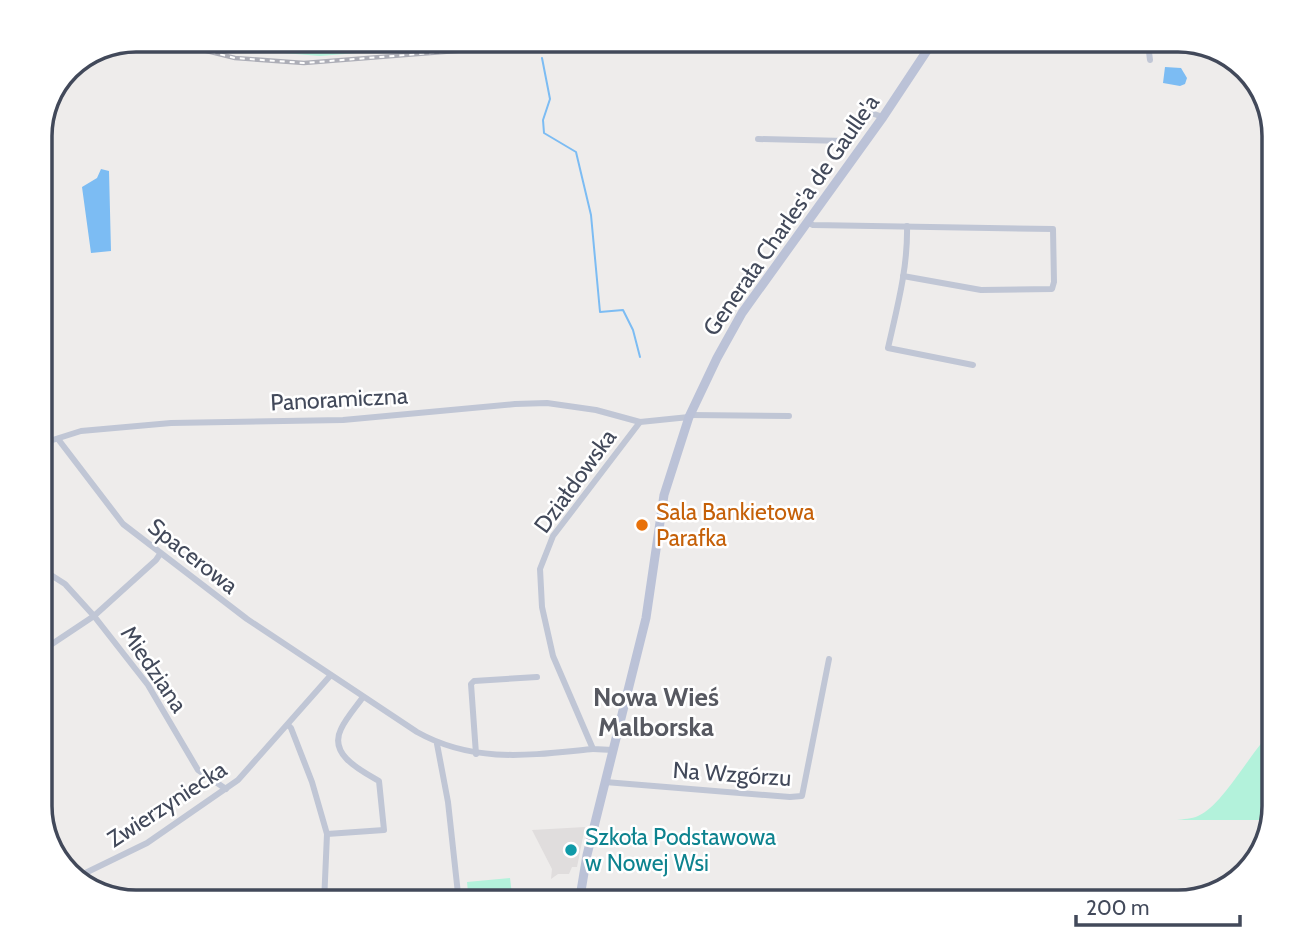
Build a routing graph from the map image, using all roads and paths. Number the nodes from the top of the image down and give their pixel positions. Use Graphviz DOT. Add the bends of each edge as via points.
graph roads {
  1 [pos="925,53"];
  2 [pos="1149,53"];
  3 [pos="1150,60"];
  4 [pos="883,117"];
  5 [pos="758,139"];
  6 [pos="807,222"];
  7 [pos="907,226"];
  8 [pos="904,276"];
  9 [pos="972,365"];
  10 [pos="689,416"];
  11 [pos="789,416"];
  12 [pos="640,422"];
  13 [pos="58,439"];
  14 [pos="53,440"];
  15 [pos="159,554"];
  16 [pos="53,575"];
  17 [pos="94,616"];
  18 [pos="53,643"];
  19 [pos="829,659"];
  20 [pos="330,676"];
  21 [pos="537,677"];
  22 [pos="363,697"];
  23 [pos="288,725"];
  24 [pos="437,744"];
  25 [pos="593,749"];
  26 [pos="613,750"];
  27 [pos="476,754"];
  28 [pos="605,782"];
  29 [pos="226,789"];
  30 [pos="327,834"];
  31 [pos="85,873"];
  32 [pos="325,890"];
  33 [pos="458,890"];
  34 [pos="581,890"];
  1 -- 4 [label="main road, Generała Charles'a de Gaulle'a"];
  2 -- 3 [label="street"];
  4 -- 5 [label="street" via="865,111 845,141"];
  4 -- 6 [label="main road, Generała Charles'a de Gaulle'a"];
  6 -- 7 [label="street"];
  6 -- 10 [label="main road, Generała Charles'a de Gaulle'a" via="742,313"];
  7 -- 8 [label="street"];
  7 -- 8 [label="street" via="1053,229 1054,282 1052,289 981,290"];
  8 -- 9 [label="street" via="888,348"];
  10 -- 11 [label="street, Działdowska"];
  10 -- 12 [label="street, Działdowska"];
  10 -- 26 [label="main road, Generała Charles'a de Gaulle'a" via="664,495 646,618"];
  12 -- 13 [label="street, Panoramiczna" via="596,410 540,403 343,420 163,423 81,431"];
  12 -- 25 [label="street, Działdowska" via="553,536 540,569 542,607 553,656"];
  13 -- 14 [label="street, Panoramiczna"];
  13 -- 15 [label="street, Spacerowa" via="123,524"];
  15 -- 17 [label="street"];
  15 -- 20 [label="street, Spacerowa"];
  16 -- 17 [label="street"];
  17 -- 18 [label="street, Miedziana"];
  17 -- 29 [label="street, Miedziana" via="148,685 198,770"];
  19 -- 28 [label="street, Na Wzgórzu" via="802,796"];
  20 -- 22 [label="street"];
  20 -- 23 [label="street, Zwierzyniecka"];
  21 -- 27 [label="street" via="471,684"];
  22 -- 24 [label="street"];
  22 -- 30 [label="street" via="338,740 345,758 379,781 384,830"];
  23 -- 29 [label="street, Zwierzyniecka"];
  23 -- 30 [label="street"];
  24 -- 27 [label="street"];
  24 -- 33 [label="street" via="449,802"];
  25 -- 26 [label="street"];
  25 -- 27 [label="street"];
  26 -- 28 [label="main road, Generała Charles'a de Gaulle'a"];
  28 -- 34 [label="main road, Generała Charles'a de Gaulle'a"];
  29 -- 31 [label="street, Zwierzyniecka" via="147,844"];
  30 -- 32 [label="street"];
}
